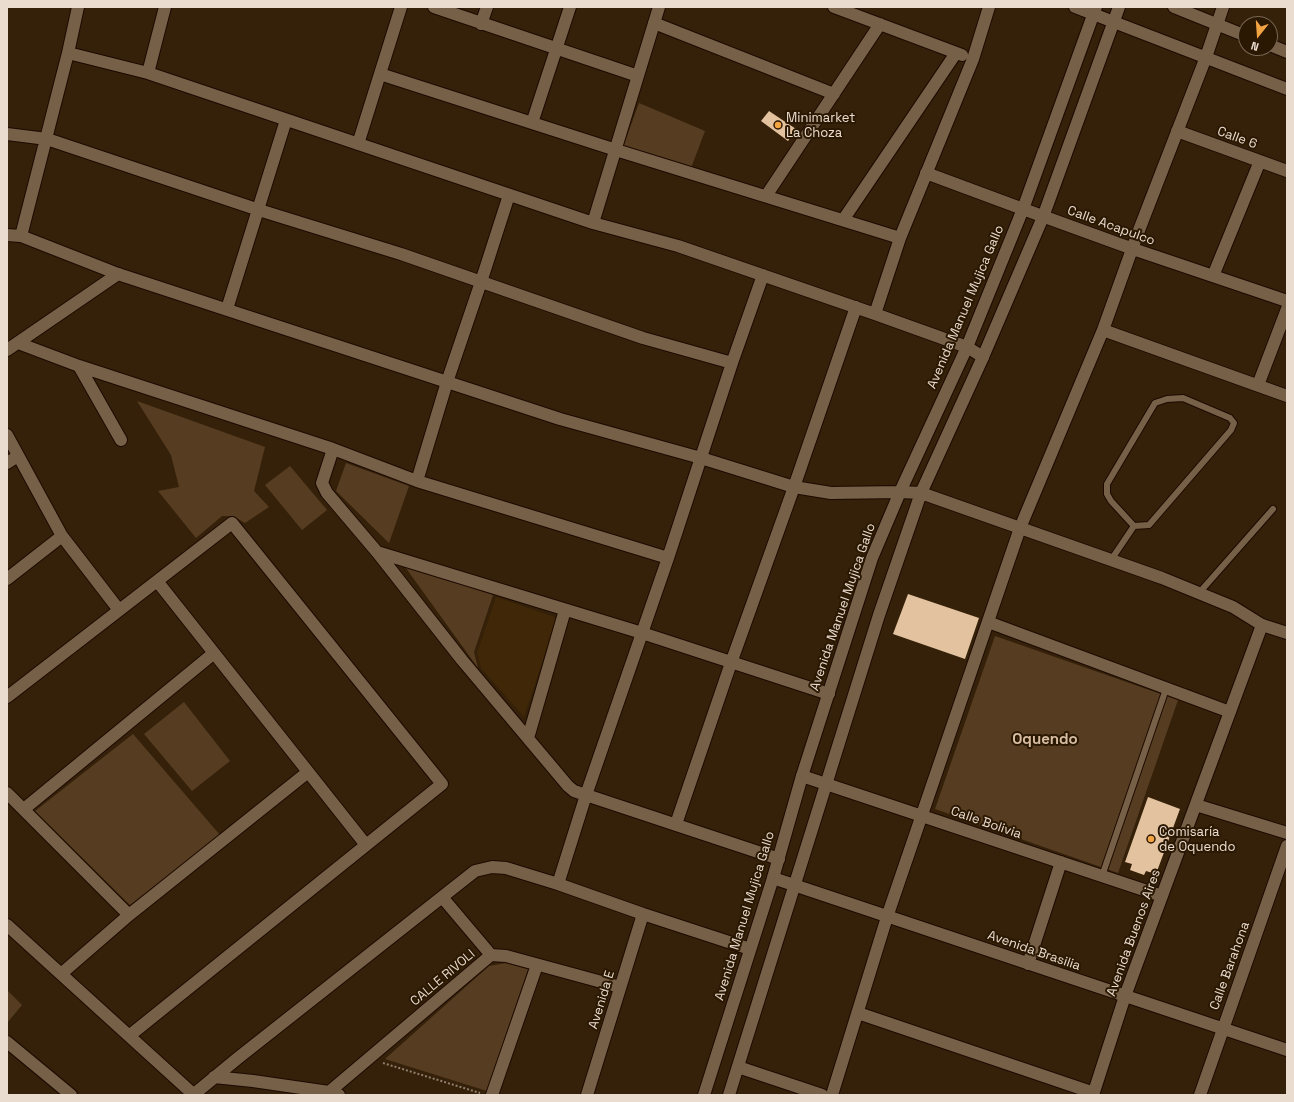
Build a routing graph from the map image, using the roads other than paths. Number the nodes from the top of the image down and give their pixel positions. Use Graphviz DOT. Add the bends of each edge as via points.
graph roads {
  1 [pos="78,7"];
  2 [pos="165,7"];
  3 [pos="401,7"];
  4 [pos="434,7"];
  5 [pos="487,7"];
  6 [pos="570,7"];
  7 [pos="659,7"];
  8 [pos="834,7"];
  9 [pos="989,7"];
  10 [pos="1075,7"];
  11 [pos="1119,7"];
  12 [pos="1174,7"];
  13 [pos="1223,7"];
  14 [pos="1095,11"];
  15 [pos="1114,22"];
  16 [pos="654,23"];
  17 [pos="481,24"];
  18 [pos="880,24"];
  19 [pos="1217,25"];
  20 [pos="1238,33"];
  21 [pos="556,49"];
  22 [pos="956,53"];
  23 [pos="68,54"];
  24 [pos="1206,58"];
  25 [pos="973,59"];
  26 [pos="148,73"];
  27 [pos="380,74"];
  28 [pos="638,76"];
  29 [pos="1287,88"];
  30 [pos="834,94"];
  31 [pos="286,120"];
  32 [pos="532,123"];
  33 [pos="1177,131"];
  34 [pos="7,134"];
  35 [pos="47,139"];
  36 [pos="358,144"];
  37 [pos="616,150"];
  38 [pos="1260,161"];
  39 [pos="1287,171"];
  40 [pos="926,172"];
  41 [pos="509,195"];
  42 [pos="766,196"];
  43 [pos="259,210"];
  44 [pos="1022,210"];
  45 [pos="1043,216"];
  46 [pos="843,220"];
  47 [pos="593,223"];
  48 [pos="7,234"];
  49 [pos="21,236"];
  50 [pos="900,238"];
  51 [pos="1132,249"];
  52 [pos="118,274"];
  53 [pos="763,275"];
  54 [pos="1213,276"];
  55 [pos="481,282"];
  56 [pos="1287,301"];
  57 [pos="856,307"];
  58 [pos="227,309"];
  59 [pos="1287,309"];
  60 [pos="875,314"];
  61 [pos="40,328"];
  62 [pos="1103,330"];
  63 [pos="18,343"];
  64 [pos="967,347"];
  65 [pos="7,350"];
  66 [pos="45,354"];
  67 [pos="983,357"];
  68 [pos="732,363"];
  69 [pos="79,366"];
  70 [pos="447,382"];
  71 [pos="1258,385"];
  72 [pos="1287,396"];
  73 [pos="7,435"];
  74 [pos="121,440"];
  75 [pos="332,449"];
  76 [pos="18,456"];
  77 [pos="701,458"];
  78 [pos="7,463"];
  79 [pos="417,481"];
  80 [pos="794,487"];
  81 [pos="900,492"];
  82 [pos="921,493"];
  83 [pos="1274,510"];
  84 [pos="1134,526"];
  85 [pos="1020,528"];
  86 [pos="62,536"];
  87 [pos="377,552"];
  88 [pos="668,558"];
  89 [pos="1110,560"];
  90 [pos="7,579"];
  91 [pos="157,581"];
  92 [pos="1199,593"];
  93 [pos="119,610"];
  94 [pos="566,610"];
  95 [pos="988,622"];
  96 [pos="1262,625"];
  97 [pos="1287,632"];
  98 [pos="642,633"];
  99 [pos="214,652"];
  100 [pos="731,663"];
  101 [pos="1166,689"];
  102 [pos="829,694"];
  103 [pos="7,698"];
  104 [pos="1230,712"];
  105 [pos="528,738"];
  106 [pos="308,772"];
  107 [pos="802,776"];
  108 [pos="826,784"];
  109 [pos="7,793"];
  110 [pos="586,795"];
  111 [pos="1196,805"];
  112 [pos="24,809"];
  113 [pos="922,816"];
  114 [pos="676,824"];
  115 [pos="1287,834"];
  116 [pos="366,846"];
  117 [pos="1287,846"];
  118 [pos="779,859"];
  119 [pos="1061,862"];
  120 [pos="1102,876"];
  121 [pos="773,878"];
  122 [pos="558,884"];
  123 [pos="794,886"];
  124 [pos="1162,896"];
  125 [pos="442,897"];
  126 [pos="643,914"];
  127 [pos="130,915"];
  128 [pos="888,917"];
  129 [pos="7,925"];
  130 [pos="750,949"];
  131 [pos="492,955"];
  132 [pos="1028,964"];
  133 [pos="537,965"];
  134 [pos="60,974"];
  135 [pos="620,987"];
  136 [pos="1125,996"];
  137 [pos="858,1013"];
  138 [pos="1222,1029"];
  139 [pos="129,1036"];
  140 [pos="7,1042"];
  141 [pos="1287,1050"];
  142 [pos="738,1066"];
  143 [pos="214,1077"];
  144 [pos="334,1094"];
  145 [pos="1094,1094"];
  146 [pos="71,1095"];
  147 [pos="193,1095"];
  148 [pos="492,1095"];
  149 [pos="587,1095"];
  150 [pos="704,1095"];
  151 [pos="729,1095"];
  152 [pos="822,1095"];
  153 [pos="832,1095"];
  154 [pos="1200,1095"];
  1 -- 23 [label="street"];
  2 -- 26 [label="street"];
  3 -- 27 [label="street"];
  4 -- 17 [label="street"];
  5 -- 17 [label="street"];
  6 -- 21 [label="street"];
  7 -- 16 [label="street"];
  8 -- 18 [label="street"];
  9 -- 25 [label="street"];
  10 -- 14 [label="street"];
  11 -- 15 [label="street"];
  12 -- 19 [label="street"];
  13 -- 19 [label="street"];
  14 -- 15 [label="street"];
  14 -- 44 [label="street, Avenida Manuel Mujica Gallo"];
  15 -- 24 [label="street"];
  15 -- 45 [label="street"];
  16 -- 28 [label="street"];
  16 -- 30 [label="street"];
  17 -- 21 [label="street"];
  18 -- 22 [label="street"];
  18 -- 30 [label="street"];
  19 -- 20 [label="street"];
  19 -- 24 [label="street"];
  21 -- 28 [label="street"];
  21 -- 32 [label="street"];
  22 -- 25 [label="street"];
  22 -- 46 [label="street"];
  23 -- 26 [label="street"];
  23 -- 35 [label="street"];
  24 -- 29 [label="street"];
  24 -- 33 [label="street"];
  25 -- 40 [label="street"];
  26 -- 31 [label="street"];
  27 -- 32 [label="street"];
  27 -- 36 [label="street"];
  28 -- 37 [label="street"];
  30 -- 42 [label="street"];
  31 -- 36 [label="street"];
  31 -- 43 [label="street"];
  32 -- 37 [label="street"];
  33 -- 38 [label="street, Calle 6"];
  33 -- 51 [label="street"];
  34 -- 35 [label="street"];
  35 -- 43 [label="street"];
  35 -- 49 [label="street"];
  36 -- 41 [label="street"];
  37 -- 42 [label="street"];
  37 -- 47 [label="street"];
  38 -- 39 [label="street, Calle 6"];
  38 -- 54 [label="street"];
  40 -- 44 [label="street, Calle Acapulco"];
  40 -- 50 [label="street"];
  41 -- 47 [label="street"];
  41 -- 55 [label="street"];
  42 -- 46 [label="street"];
  43 -- 55 [label="street"];
  43 -- 58 [label="street"];
  44 -- 45 [label="street, Calle Acapulco"];
  44 -- 64 [label="street, Avenida Manuel Mujica Gallo"];
  45 -- 51 [label="street, Calle Acapulco"];
  45 -- 67 [label="street"];
  46 -- 50 [label="street"];
  47 -- 53 [label="street" via="678,246"];
  48 -- 49 [label="street"];
  49 -- 52 [label="street"];
  50 -- 60 [label="street"];
  51 -- 54 [label="street, Calle Acapulco"];
  51 -- 62 [label="street"];
  52 -- 58 [label="street"];
  52 -- 61 [label="street"];
  53 -- 57 [label="street"];
  53 -- 68 [label="street"];
  54 -- 56 [label="street, Calle Acapulco"];
  55 -- 68 [label="street" via="643,338"];
  55 -- 70 [label="street"];
  57 -- 60 [label="street"];
  57 -- 80 [label="street"];
  58 -- 70 [label="street"];
  59 -- 71 [label="street"];
  60 -- 64 [label="street"];
  61 -- 63 [label="street"];
  61 -- 66 [label="street" via="37,342 39,349"];
  62 -- 71 [label="street"];
  62 -- 85 [label="street"];
  63 -- 65 [label="street"];
  63 -- 66 [label="street"];
  64 -- 67 [label="street"];
  64 -- 81 [label="street, Avenida Manuel Mujica Gallo"];
  66 -- 69 [label="street"];
  67 -- 82 [label="street"];
  68 -- 77 [label="street"];
  69 -- 74 [label="street"];
  69 -- 75 [label="street"];
  70 -- 77 [label="street" via="560,419"];
  70 -- 79 [label="street"];
  71 -- 72 [label="street"];
  73 -- 76 [label="street"];
  75 -- 79 [label="street"];
  75 -- 87 [label="street" via="322,483 327,493"];
  76 -- 78 [label="street"];
  76 -- 86 [label="street"];
  77 -- 80 [label="street"];
  77 -- 88 [label="street"];
  79 -- 88 [label="street"];
  80 -- 81 [label="street" via="831,493"];
  80 -- 100 [label="street"];
  81 -- 82 [label="street"];
  81 -- 102 [label="street, Avenida Manuel Mujica Gallo" via="872,558"];
  82 -- 85 [label="street"];
  82 -- 108 [label="street" via="879,615"];
  83 -- 92 [label="lane"];
  84 -- 84 [label="lane" via="1149,525 1231,430 1234,423 1230,418 1183,398 1155,403 1107,484 1107,494 1111,501"];
  84 -- 89 [label="lane"];
  85 -- 89 [label="street"];
  85 -- 95 [label="street"];
  86 -- 90 [label="street"];
  86 -- 93 [label="street"];
  87 -- 94 [label="street"];
  87 -- 105 [label="street" via="462,660"];
  88 -- 98 [label="street"];
  89 -- 92 [label="street"];
  91 -- 93 [label="street"];
  91 -- 99 [label="street"];
  91 -- 116 [label="street" via="232,523 442,784"];
  92 -- 96 [label="street" via="1234,607"];
  93 -- 103 [label="street"];
  94 -- 98 [label="street"];
  94 -- 105 [label="street"];
  95 -- 101 [label="street"];
  95 -- 113 [label="street"];
  96 -- 97 [label="street"];
  96 -- 104 [label="street, Avenida Buenos Aires"];
  98 -- 100 [label="street"];
  98 -- 110 [label="street"];
  99 -- 106 [label="street"];
  99 -- 112 [label="street"];
  100 -- 102 [label="street"];
  100 -- 114 [label="street"];
  101 -- 104 [label="street"];
  101 -- 120 [label="lane"];
  102 -- 107 [label="street, Avenida Manuel Mujica Gallo"];
  104 -- 111 [label="street, Avenida Buenos Aires"];
  105 -- 110 [label="street" via="568,786"];
  106 -- 116 [label="street"];
  106 -- 127 [label="street"];
  107 -- 108 [label="street, Calle Bolivia"];
  107 -- 118 [label="street, Avenida Manuel Mujica Gallo"];
  108 -- 113 [label="street, Calle Bolivia"];
  108 -- 123 [label="street"];
  109 -- 112 [label="street"];
  110 -- 114 [label="street"];
  110 -- 122 [label="street"];
  111 -- 115 [label="street"];
  111 -- 124 [label="street, Avenida Buenos Aires"];
  112 -- 127 [label="street"];
  113 -- 119 [label="street, Calle Bolivia"];
  113 -- 128 [label="street"];
  114 -- 118 [label="street"];
  116 -- 139 [label="street"];
  117 -- 138 [label="street, Calle Barahona"];
  118 -- 121 [label="street, Avenida Manuel Mujica Gallo"];
  119 -- 120 [label="street, Calle Bolivia"];
  119 -- 132 [label="street"];
  120 -- 124 [label="street, Calle Bolivia"];
  121 -- 123 [label="street, Avenida Brasilia"];
  121 -- 130 [label="street, Avenida Manuel Mujica Gallo"];
  122 -- 125 [label="street" via="506,868 492,867 475,871"];
  122 -- 126 [label="street"];
  123 -- 128 [label="street, Avenida Brasilia"];
  123 -- 142 [label="street"];
  124 -- 136 [label="street, Avenida Buenos Aires"];
  125 -- 131 [label="street"];
  125 -- 143 [label="street"];
  126 -- 130 [label="street"];
  126 -- 135 [label="street, Avenida E"];
  127 -- 134 [label="street"];
  128 -- 132 [label="street, Avenida Brasilia"];
  128 -- 137 [label="street"];
  129 -- 134 [label="street"];
  130 -- 150 [label="street, Avenida Manuel Mujica Gallo"];
  131 -- 133 [label="street, CALLE RIVOLI" via="506,956"];
  131 -- 144 [label="street, CALLE RIVOLI" via="369,1058"];
  132 -- 136 [label="street, Avenida Brasilia"];
  133 -- 135 [label="street, CALLE RIVOLI"];
  133 -- 148 [label="street"];
  134 -- 139 [label="street"];
  135 -- 149 [label="street, Avenida E"];
  136 -- 138 [label="street, Avenida Brasilia"];
  136 -- 145 [label="street, Avenida Buenos Aires"];
  137 -- 145 [label="street"];
  137 -- 153 [label="street"];
  138 -- 141 [label="street, Avenida Brasilia"];
  138 -- 154 [label="street, Calle Barahona"];
  139 -- 147 [label="street"];
  140 -- 146 [label="street"];
  142 -- 151 [label="street"];
  142 -- 152 [label="street"];
  143 -- 144 [label="street"];
  143 -- 147 [label="street"];
}
